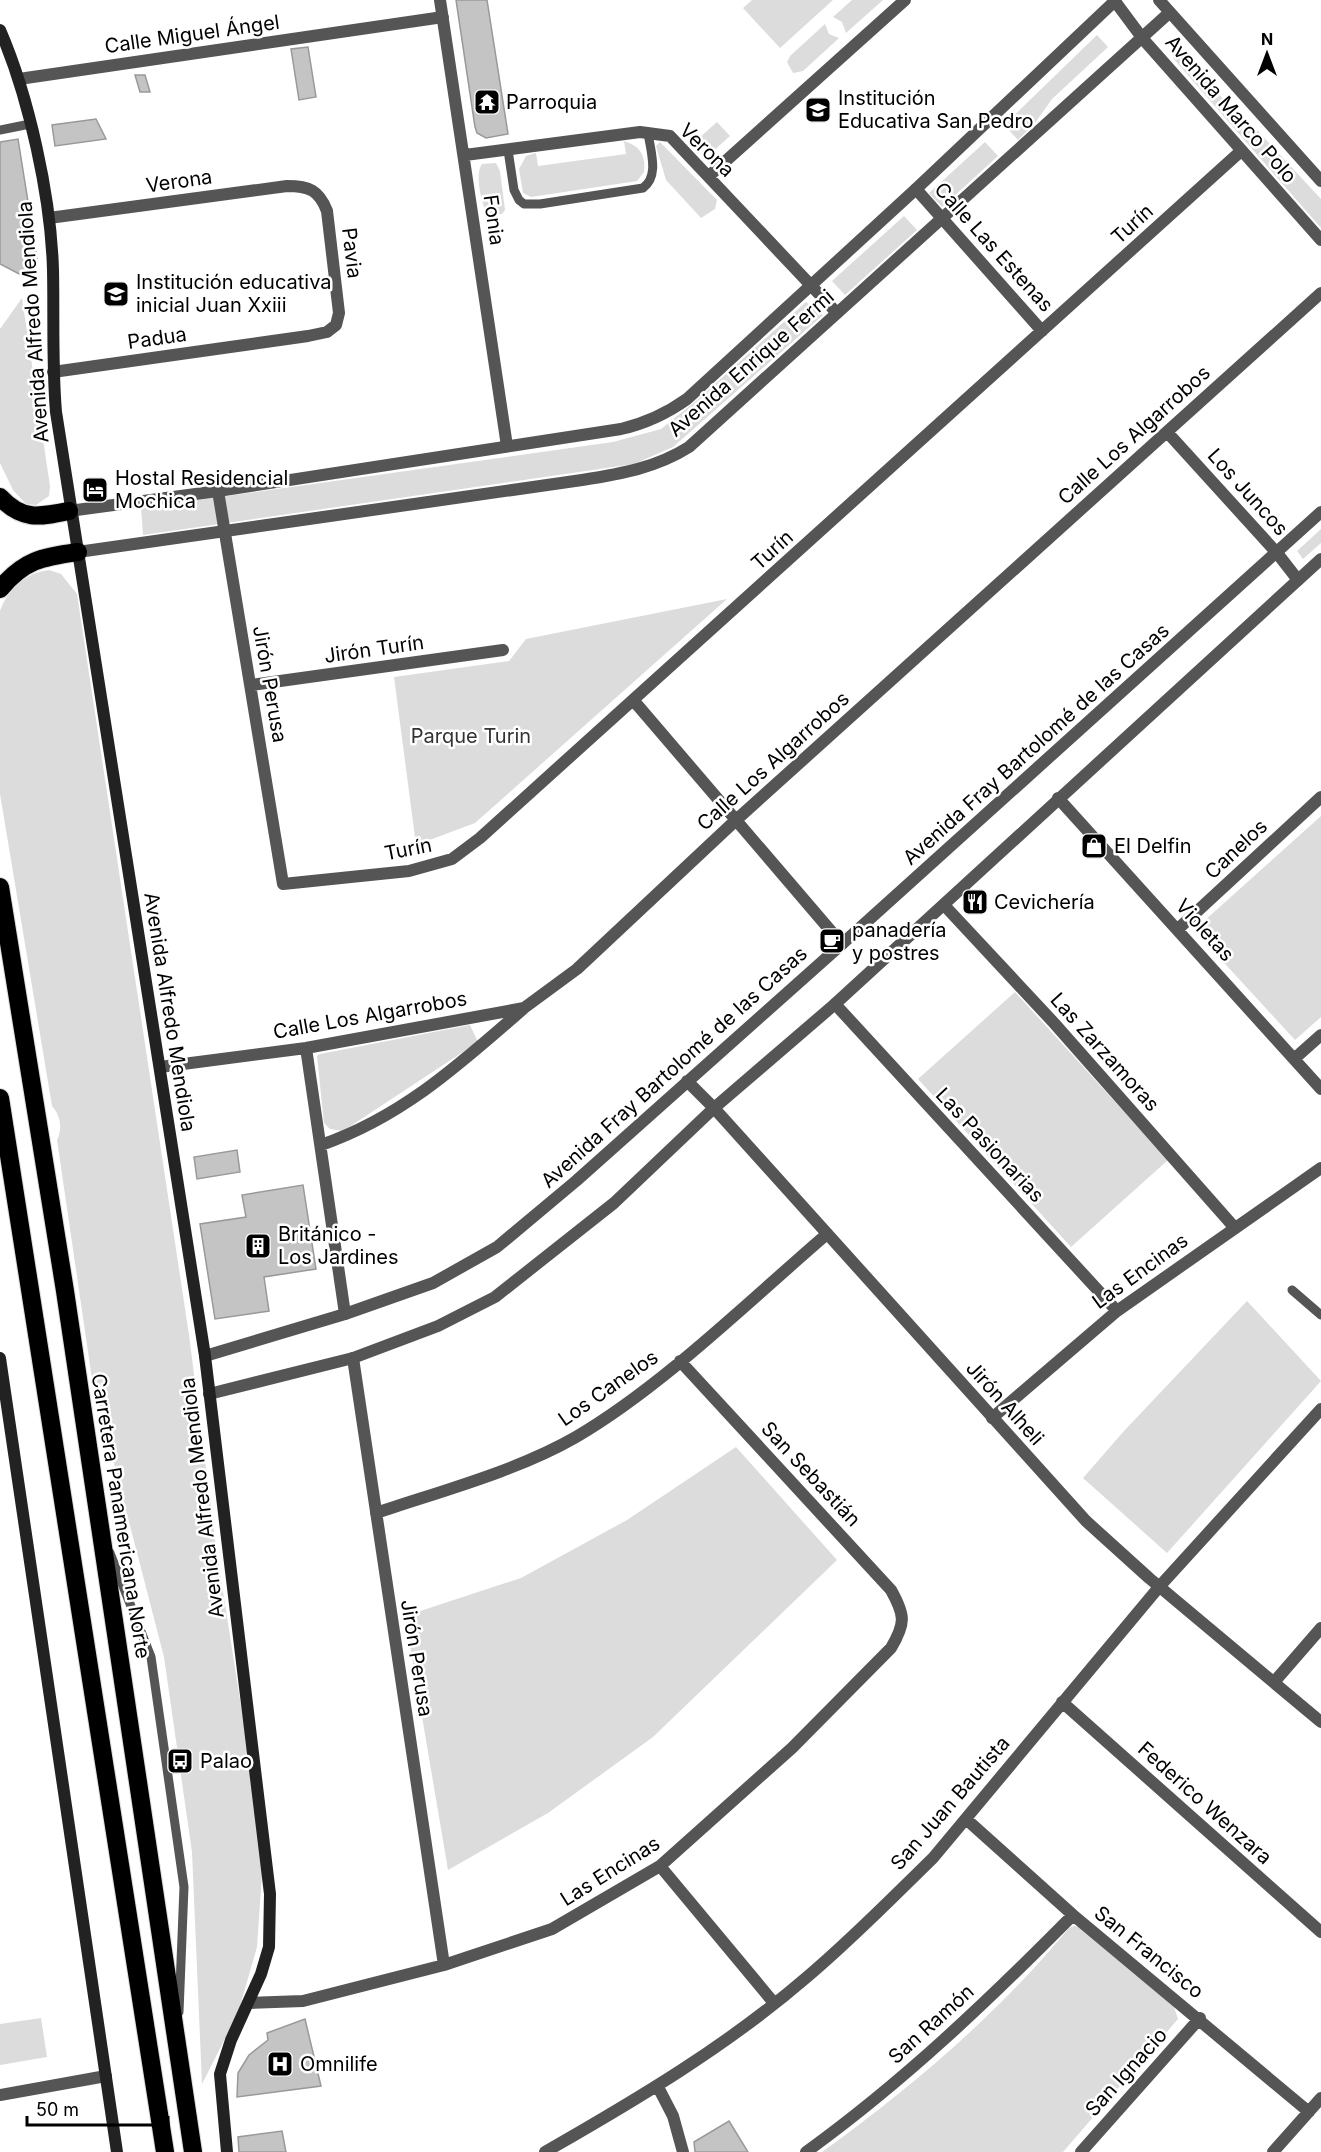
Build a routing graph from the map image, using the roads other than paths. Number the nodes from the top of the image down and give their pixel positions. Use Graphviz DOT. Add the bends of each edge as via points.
graph roads {
  1 [pos="440,0"];
  2 [pos="905,0"];
  3 [pos="1115,0"];
  4 [pos="1159,0"];
  5 [pos="1169,14"];
  6 [pos="443,17"];
  7 [pos="0,30"];
  8 [pos="1143,39"];
  9 [pos="19,79"];
  10 [pos="30,124"];
  11 [pos="0,130"];
  12 [pos="648,132"];
  13 [pos="508,150"];
  14 [pos="1241,151"];
  15 [pos="465,155"];
  16 [pos="709,176"];
  17 [pos="1321,181"];
  18 [pos="314,189"];
  19 [pos="916,189"];
  20 [pos="49,218"];
  21 [pos="944,219"];
  22 [pos="1321,240"];
  23 [pos="811,285"];
  24 [pos="1321,293"];
  25 [pos="837,313"];
  26 [pos="336,325"];
  27 [pos="1042,331"];
  28 [pos="52,372"];
  29 [pos="1167,432"];
  30 [pos="507,446"];
  31 [pos="218,492"];
  32 [pos="0,497"];
  33 [pos="69,511"];
  34 [pos="1321,512"];
  35 [pos="225,531"];
  36 [pos="78,552"];
  37 [pos="1277,553"];
  38 [pos="1321,559"];
  39 [pos="1298,580"];
  40 [pos="0,589"];
  41 [pos="503,650"];
  42 [pos="251,685"];
  43 [pos="634,701"];
  44 [pos="1321,797"];
  45 [pos="1058,798"];
  46 [pos="735,822"];
  47 [pos="283,884"];
  48 [pos="0,887"];
  49 [pos="944,905"];
  50 [pos="1178,929"];
  51 [pos="842,944"];
  52 [pos="835,1004"];
  53 [pos="524,1008"];
  54 [pos="1321,1035"];
  55 [pos="306,1048"];
  56 [pos="1294,1059"];
  57 [pos="159,1067"];
  58 [pos="687,1081"];
  59 [pos="1321,1089"];
  60 [pos="0,1098"];
  61 [pos="714,1108"];
  62 [pos="321,1145"];
  63 [pos="1321,1168"];
  64 [pos="1234,1227"];
  65 [pos="827,1234"];
  66 [pos="1292,1290"];
  67 [pos="1117,1311"];
  68 [pos="345,1314"];
  69 [pos="1321,1315"];
  70 [pos="205,1356"];
  71 [pos="0,1358"];
  72 [pos="353,1358"];
  73 [pos="680,1361"];
  74 [pos="209,1394"];
  75 [pos="1321,1409"];
  76 [pos="992,1418"];
  77 [pos="376,1513"];
  78 [pos="100,1525"];
  79 [pos="1159,1587"];
  80 [pos="903,1620"];
  81 [pos="1321,1628"];
  82 [pos="1275,1681"];
  83 [pos="1062,1702"];
  84 [pos="1321,1722"];
  85 [pos="966,1819"];
  86 [pos="660,1866"];
  87 [pos="1073,1915"];
  88 [pos="1321,1932"];
  89 [pos="444,1965"];
  90 [pos="248,2003"];
  91 [pos="774,2003"];
  92 [pos="1200,2018"];
  93 [pos="178,2047"];
  94 [pos="106,2076"];
  95 [pos="658,2087"];
  96 [pos="0,2095"];
  97 [pos="1321,2098"];
  98 [pos="1309,2112"];
  99 [pos="117,2152"];
  100 [pos="165,2152"];
  101 [pos="193,2152"];
  102 [pos="227,2152"];
  103 [pos="545,2152"];
  104 [pos="683,2152"];
  105 [pos="806,2152"];
  106 [pos="1081,2152"];
  107 [pos="1273,2152"];
  1 -- 6 [label="street, Fonia"];
  2 -- 16 [label="street"];
  3 -- 8 [label="street, Avenida Marco Polo"];
  3 -- 19 [label="street, Avenida Enrique Fermi"];
  4 -- 5 [label="street, Avenida Marco Polo"];
  5 -- 8 [label="street, Avenida Enrique Fermi"];
  5 -- 17 [label="street, Avenida Marco Polo"];
  6 -- 9 [label="street, Calle Miguel Ángel"];
  6 -- 15 [label="street, Fonia"];
  7 -- 9 [label="main road, Avenida Alfredo Mendiola"];
  8 -- 14 [label="street, Avenida Marco Polo"];
  8 -- 21 [label="street, Avenida Enrique Fermi"];
  9 -- 10 [label="main road, Avenida Alfredo Mendiola"];
  10 -- 11 [label="lane"];
  10 -- 20 [label="main road, Avenida Alfredo Mendiola"];
  12 -- 13 [label="street, Verona"];
  12 -- 13 [label="lane" via="653,173 643,188 540,204 524,204 516,195"];
  12 -- 16 [label="street, Verona" via="670,136"];
  13 -- 15 [label="street, Verona"];
  14 -- 22 [label="street, Avenida Marco Polo"];
  14 -- 27 [label="street, Turín"];
  15 -- 30 [label="street, Fonia"];
  16 -- 23 [label="street, Verona"];
  18 -- 20 [label="street, Verona" via="287,186"];
  18 -- 26 [label="street, Pavia" via="327,212 338,303"];
  19 -- 21 [label="street, Calle Las Estenas"];
  19 -- 23 [label="street, Avenida Enrique Fermi"];
  20 -- 28 [label="main road, Avenida Alfredo Mendiola" via="53,269"];
  21 -- 25 [label="street, Avenida Enrique Fermi"];
  21 -- 27 [label="street, Calle Las Estenas"];
  23 -- 25 [label="street, Verona"];
  23 -- 30 [label="street, Avenida Enrique Fermi" via="667,413 633,426"];
  24 -- 29 [label="street, Calle Los Algarrobos"];
  25 -- 35 [label="street, Avenida Enrique Fermi" via="689,447 668,460 627,473"];
  26 -- 28 [label="street, Padua" via="327,332 308,336"];
  27 -- 43 [label="street, Turín"];
  28 -- 33 [label="main road, Avenida Alfredo Mendiola"];
  29 -- 37 [label="street, Los Juncos"];
  29 -- 46 [label="street, Calle Los Algarrobos"];
  30 -- 31 [label="street, Avenida Enrique Fermi"];
  31 -- 33 [label="street, Avenida Enrique Fermi"];
  31 -- 35 [label="street, Jirón Perusa"];
  32 -- 33 [label="highway" via="29,516"];
  33 -- 36 [label="main road, Avenida Alfredo Mendiola"];
  34 -- 37 [label="street, Avenida Fray Bartolomé de las Casas"];
  35 -- 36 [label="street, Avenida Enrique Fermi"];
  35 -- 42 [label="street, Jirón Perusa"];
  36 -- 40 [label="highway" via="29,562"];
  36 -- 57 [label="main road, Avenida Alfredo Mendiola"];
  37 -- 39 [label="street, Los Juncos"];
  37 -- 51 [label="street, Avenida Fray Bartolomé de las Casas"];
  38 -- 39 [label="street"];
  39 -- 45 [label="street"];
  41 -- 42 [label="street, Jirón Turín"];
  42 -- 47 [label="street, Jirón Perusa"];
  43 -- 46 [label="street"];
  43 -- 47 [label="street, Turín" via="452,859 409,872"];
  44 -- 50 [label="street, Canelos"];
  45 -- 49 [label="street"];
  45 -- 50 [label="street, Violetas"];
  46 -- 51 [label="street"];
  46 -- 53 [label="street, Calle Los Algarrobos" via="577,969"];
  48 -- 78 [label="highway, Carretera Panamericana Norte"];
  49 -- 52 [label="street"];
  49 -- 64 [label="street, Las Zarzamoras"];
  50 -- 56 [label="street, Violetas"];
  51 -- 58 [label="street, Avenida Fray Bartolomé de las Casas"];
  52 -- 61 [label="street"];
  52 -- 67 [label="street, Las Pasionarias"];
  53 -- 55 [label="street, Calle Los Algarrobos"];
  53 -- 62 [label="street" via="441,1080 349,1135"];
  54 -- 56 [label="street"];
  55 -- 57 [label="street, Calle Los Algarrobos"];
  55 -- 62 [label="street"];
  56 -- 59 [label="street, Violetas"];
  57 -- 70 [label="main road, Avenida Alfredo Mendiola"];
  58 -- 61 [label="street, Jirón Alheli"];
  58 -- 68 [label="street, Avenida Fray Bartolomé de las Casas" via="497,1247 433,1283"];
  60 -- 100 [label="highway"];
  61 -- 65 [label="street, Jirón Alheli"];
  61 -- 72 [label="street" via="614,1203 495,1297 438,1326"];
  62 -- 68 [label="street"];
  63 -- 64 [label="street, Las Encinas"];
  64 -- 67 [label="street, Las Encinas"];
  65 -- 73 [label="street, Los Canelos"];
  65 -- 76 [label="street, Jirón Alheli"];
  66 -- 69 [label="lane"];
  67 -- 76 [label="street, Las Encinas"];
  68 -- 70 [label="street, Avenida Fray Bartolomé de las Casas"];
  70 -- 74 [label="main road, Avenida Alfredo Mendiola"];
  71 -- 94 [label="main road"];
  72 -- 74 [label="street"];
  72 -- 77 [label="street, Jirón Perusa"];
  73 -- 77 [label="street, Los Canelos" via="575,1437 467,1482"];
  73 -- 80 [label="street, San Sebastián" via="869,1564 891,1590"];
  74 -- 90 [label="main road, Avenida Alfredo Mendiola" via="270,1894 269,1947"];
  75 -- 79 [label="street, San Juan Bautista"];
  76 -- 79 [label="street, Jirón Alheli" via="1086,1521"];
  77 -- 89 [label="street, Jirón Perusa"];
  78 -- 93 [label="highway, Carretera Panamericana Norte"];
  78 -- 93 [label="lane" via="151,1657 184,1887"];
  79 -- 82 [label="street, Jirón Alheli"];
  79 -- 83 [label="street, San Juan Bautista"];
  80 -- 86 [label="street, Las Encinas" via="902,1630 891,1648 873,1668 792,1748"];
  81 -- 82 [label="street"];
  82 -- 84 [label="street, Jirón Alheli"];
  83 -- 85 [label="street, San Juan Bautista"];
  83 -- 88 [label="street, Federico Wenzara"];
  85 -- 87 [label="street, San Francisco"];
  85 -- 91 [label="street, San Juan Bautista" via="895,1895"];
  86 -- 89 [label="street, Las Encinas" via="552,1929"];
  86 -- 91 [label="street"];
  87 -- 92 [label="street, San Francisco"];
  87 -- 105 [label="street, San Ramón" via="952,2033 852,2119"];
  89 -- 90 [label="street, Las Encinas" via="303,2001"];
  90 -- 102 [label="main road, Avenida Alfredo Mendiola" via="220,2074"];
  91 -- 95 [label="street, San Juan Bautista"];
  92 -- 98 [label="street, San Francisco"];
  92 -- 106 [label="street, San Ignacio"];
  93 -- 101 [label="highway, Carretera Panamericana Norte"];
  94 -- 96 [label="street"];
  94 -- 99 [label="main road"];
  95 -- 103 [label="street, San Juan Bautista"];
  95 -- 104 [label="street" via="673,2116"];
  97 -- 98 [label="street"];
  98 -- 107 [label="street"];
}
